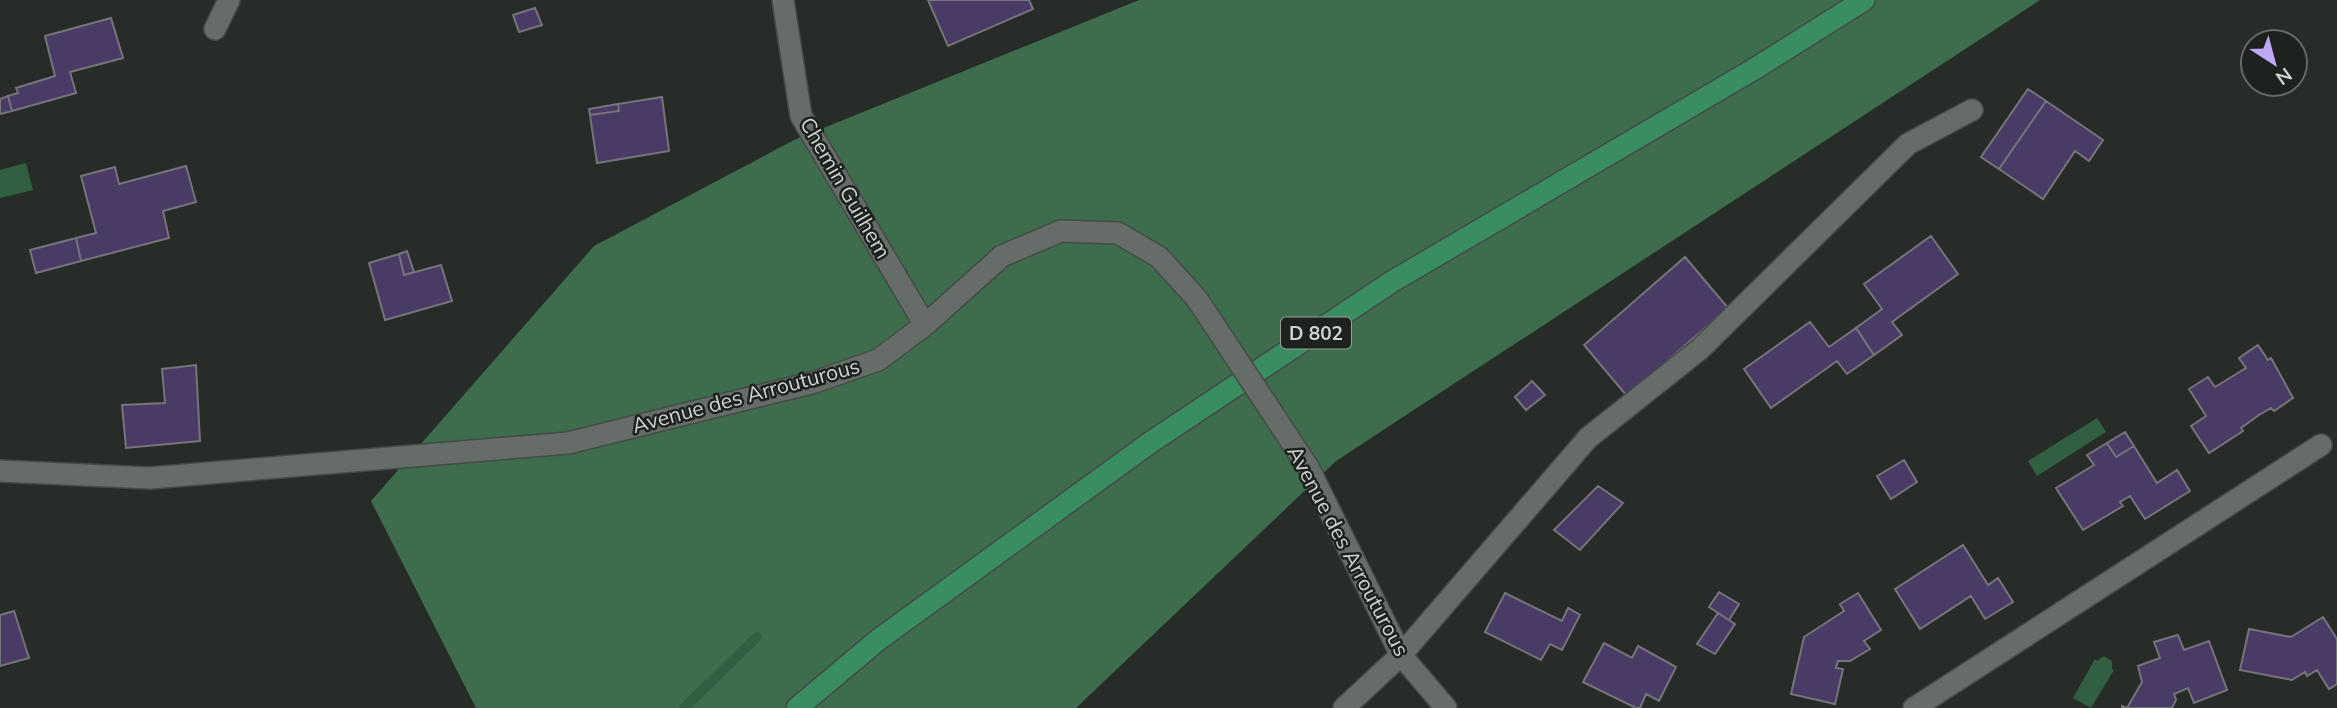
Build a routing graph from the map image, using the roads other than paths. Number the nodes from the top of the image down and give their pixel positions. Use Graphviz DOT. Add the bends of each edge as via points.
graph roads {
  1 [pos="229,0"];
  2 [pos="783,0"];
  3 [pos="1864,0"];
  4 [pos="215,29"];
  5 [pos="1972,110"];
  6 [pos="925,325"];
  7 [pos="2321,445"];
  8 [pos="0,471"];
  9 [pos="1401,655"];
  10 [pos="796,708"];
  11 [pos="1345,708"];
  12 [pos="1446,708"];
  13 [pos="1914,708"];
  1 -- 4 [label="street"];
  2 -- 6 [label="street, Chemin Guilhem" via="801,116"];
  3 -- 10 [label="main road, D 802" via="1393,281 1151,442 878,640"];
  5 -- 9 [label="street" via="1908,144 1700,349 1588,438"];
  6 -- 8 [label="street, Avenue des Arrouturous" via="878,360 815,382 568,443 150,478"];
  6 -- 9 [label="street, Avenue des Arrouturous, bridge" via="1002,256 1061,231 1118,233 1159,257 1197,299 1308,467"];
  7 -- 13 [label="street"];
  9 -- 11 [label="street"];
  9 -- 12 [label="street, Avenue des Arrouturous"];
}
